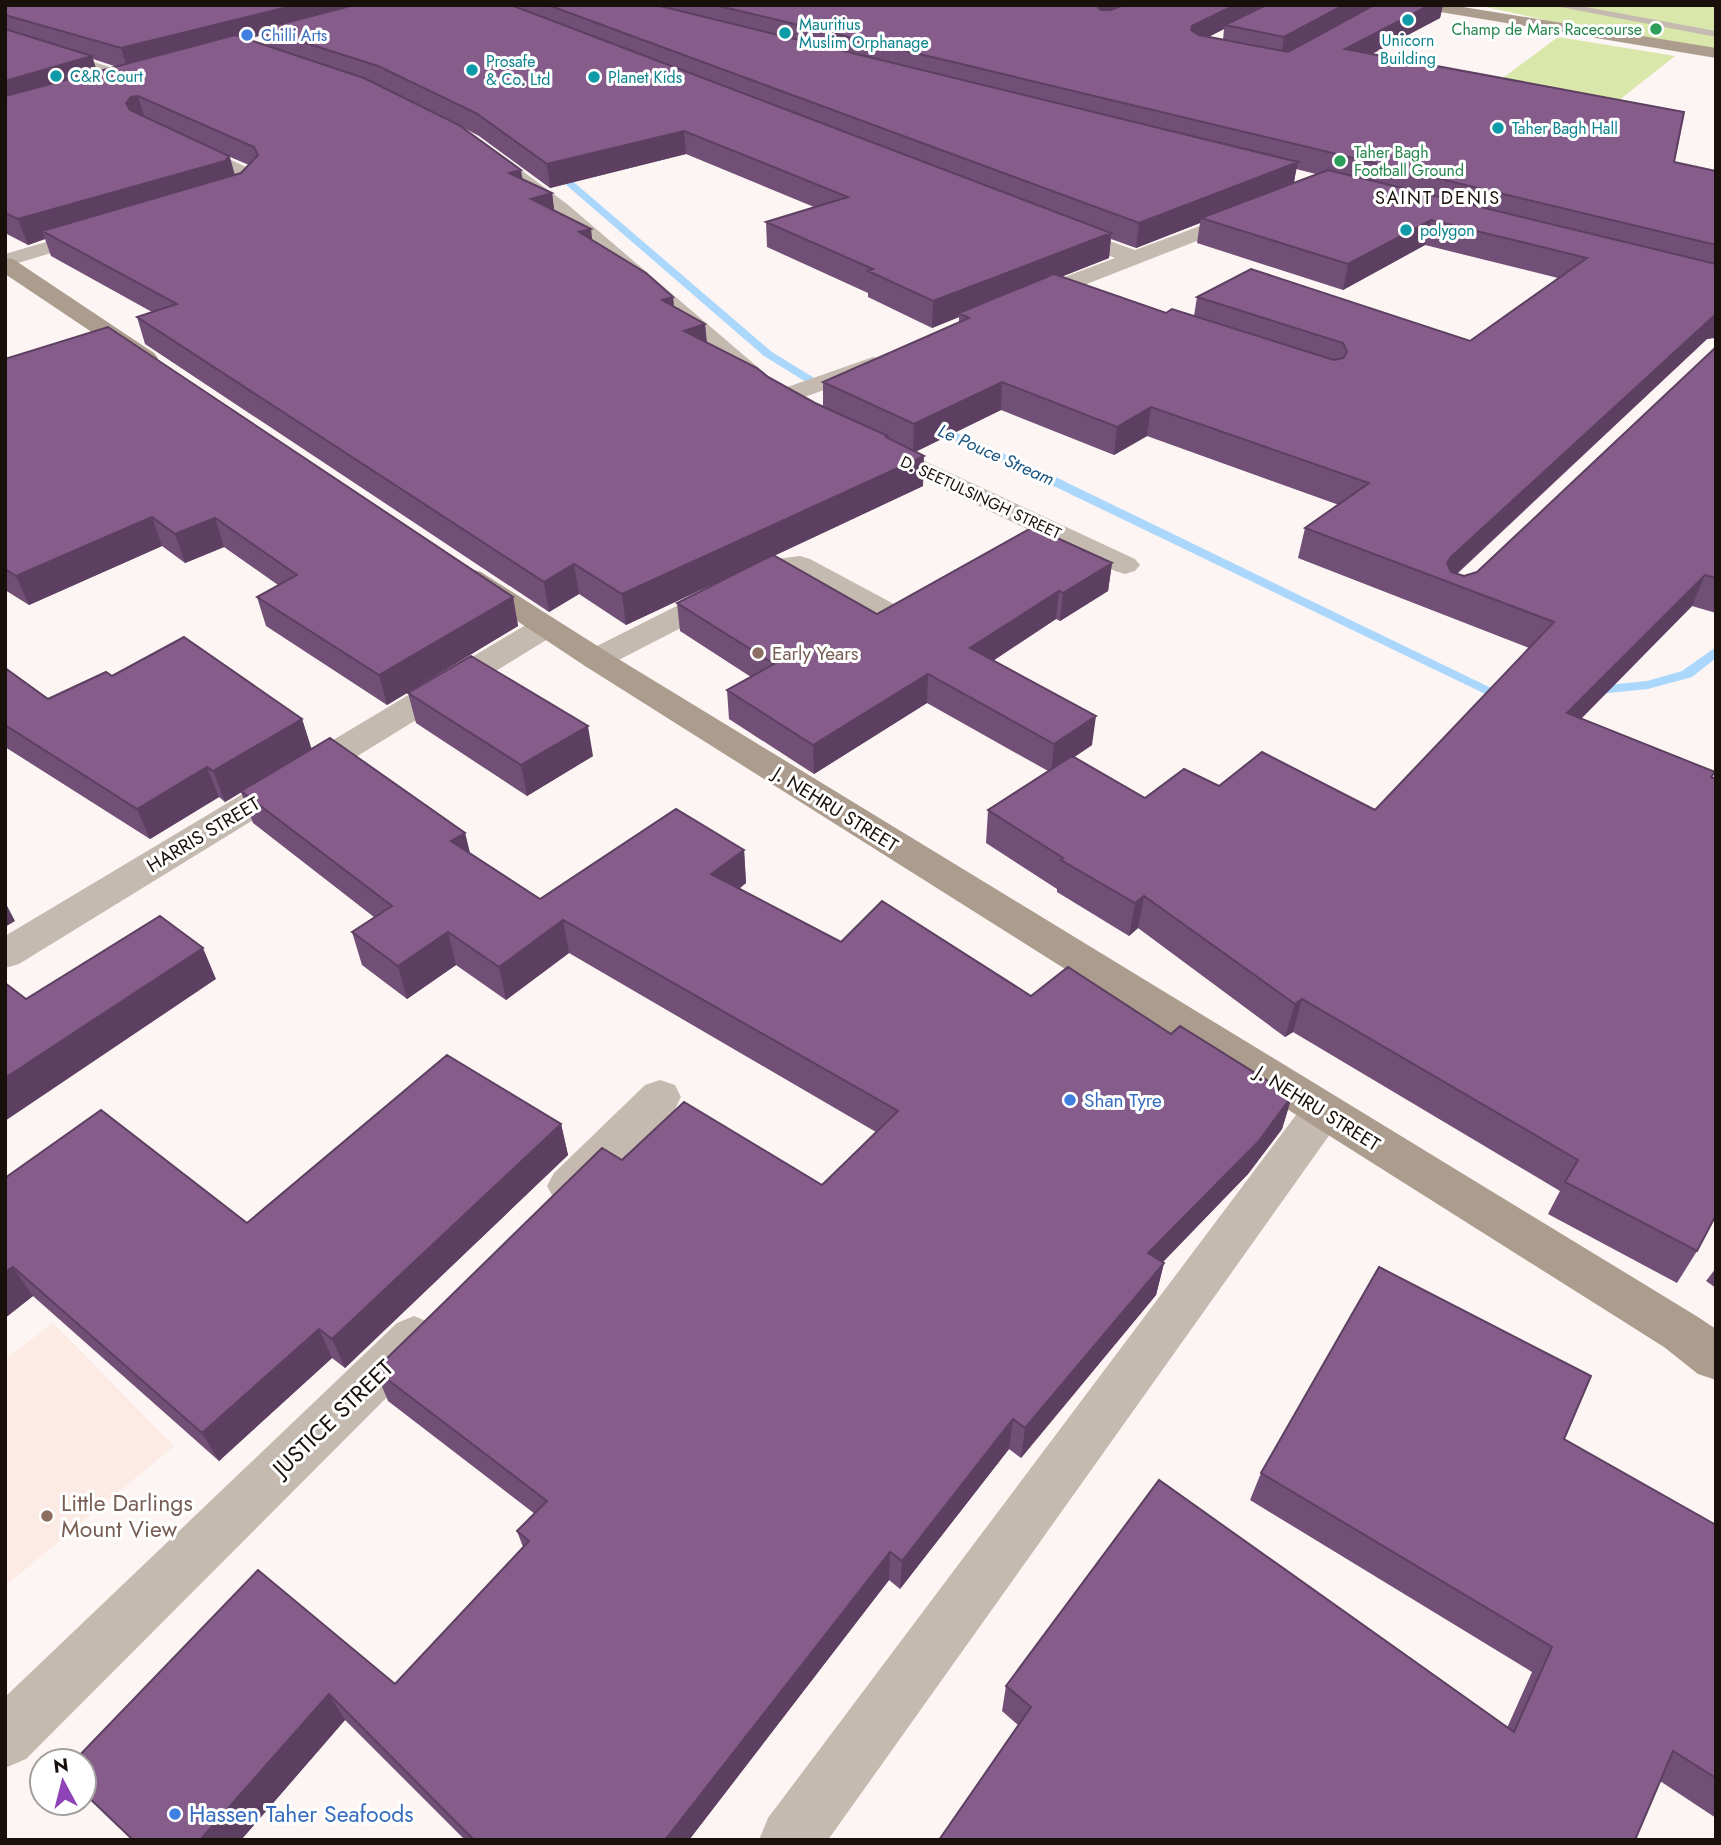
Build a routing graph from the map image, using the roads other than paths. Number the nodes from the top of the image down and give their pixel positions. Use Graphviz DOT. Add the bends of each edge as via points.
graph roads {
  1 [pos="1422,5"];
  2 [pos="1555,5"];
  3 [pos="1716,34"];
  4 [pos="5,40"];
  5 [pos="1716,53"];
  6 [pos="133,77"];
  7 [pos="102,85"];
  8 [pos="168,137"];
  9 [pos="493,159"];
  10 [pos="201,202"];
  11 [pos="1271,205"];
  12 [pos="1047,225"];
  13 [pos="110,230"];
  14 [pos="1136,258"];
  15 [pos="5,262"];
  16 [pos="1055,288"];
  17 [pos="1094,300"];
  18 [pos="1004,309"];
  19 [pos="883,360"];
  20 [pos="167,373"];
  21 [pos="779,398"];
  22 [pos="802,411"];
  23 [pos="857,438"];
  24 [pos="442,558"];
  25 [pos="1125,565"];
  26 [pos="896,617"];
  27 [pos="545,627"];
  28 [pos="596,659"];
  29 [pos="5,954"];
  30 [pos="660,1097"];
  31 [pos="1323,1111"];
  32 [pos="541,1214"];
  33 [pos="442,1311"];
  34 [pos="1698,1345"];
  35 [pos="1716,1373"];
  36 [pos="5,1738"];
  37 [pos="790,1840"];
  1 -- 5 [label="main road"];
  2 -- 3 [label="lane"];
  4 -- 6 [label="street"];
  6 -- 7 [label="main road"];
  8 -- 10 [label="street" via="252,177 240,191"];
  9 -- 21 [label="street" via="560,208"];
  11 -- 14 [label="street"];
  12 -- 14 [label="street"];
  13 -- 15 [label="street"];
  14 -- 16 [label="street"];
  15 -- 20 [label="main road" via="99,339"];
  16 -- 17 [label="street"];
  16 -- 18 [label="street"];
  19 -- 21 [label="street"];
  21 -- 22 [label="street"];
  23 -- 25 [label="street, D. SEETULSINGH STREET"];
  24 -- 27 [label="main road, J. NEHRU STREET"];
  26 -- 28 [label="street" via="800,565 790,564"];
  27 -- 28 [label="main road, J. NEHRU STREET"];
  27 -- 29 [label="street, HARRIS STREET"];
  28 -- 31 [label="main road, J. NEHRU STREET"];
  30 -- 32 [label="street"];
  31 -- 34 [label="main road, J. NEHRU STREET"];
  31 -- 37 [label="street"];
  33 -- 36 [label="street, JUSTICE STREET"];
  34 -- 35 [label="main road, J. NEHRU STREET"];
}
